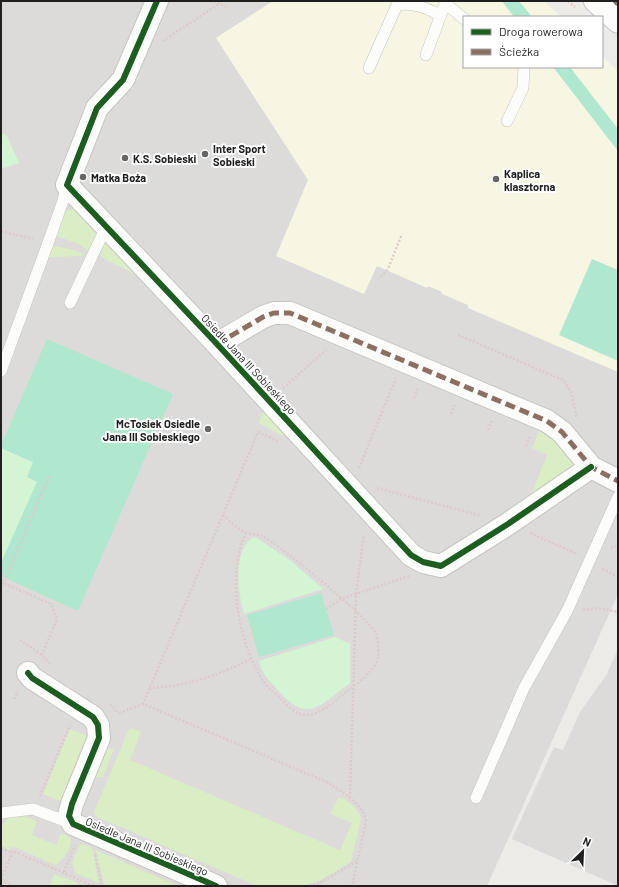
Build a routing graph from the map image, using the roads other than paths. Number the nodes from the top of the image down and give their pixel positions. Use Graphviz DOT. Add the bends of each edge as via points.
graph roads {
  1 [pos="156,1"];
  2 [pos="595,1"];
  3 [pos="445,2"];
  4 [pos="440,14"];
  5 [pos="463,18"];
  6 [pos="618,22"];
  7 [pos="426,55"];
  8 [pos="369,68"];
  9 [pos="524,68"];
  10 [pos="507,121"];
  11 [pos="66,185"];
  12 [pos="106,227"];
  13 [pos="70,303"];
  14 [pos="217,344"];
  15 [pos="1,371"];
  16 [pos="591,467"];
  17 [pos="618,481"];
  18 [pos="618,497"];
  19 [pos="28,673"];
  20 [pos="476,798"];
  21 [pos="1,813"];
  22 [pos="73,824"];
  23 [pos="216,886"];
  1 -- 11 [label="street" via="123,80 98,108"];
  2 -- 6 [label="street"];
  3 -- 4 [label="lane"];
  3 -- 5 [label="lane"];
  4 -- 7 [label="lane"];
  4 -- 8 [label="lane" via="406,3 397,5"];
  9 -- 10 [label="lane" via="523,88"];
  11 -- 12 [label="street, Osiedle Jana III Sobieskiego"];
  11 -- 15 [label="lane" via="63,201"];
  12 -- 13 [label="lane"];
  12 -- 14 [label="street, Osiedle Jana III Sobieskiego"];
  14 -- 16 [label="street, Osiedle Jana III Sobieskiego" via="263,317 274,313 290,313 547,421 562,432"];
  14 -- 16 [label="street, Osiedle Jana III Sobieskiego" via="411,554 431,565 441,566"];
  16 -- 17 [label="street, Osiedle Jana III Sobieskiego"];
  18 -- 20 [label="lane" via="567,611 524,688"];
  19 -- 22 [label="street, Osiedle Jana III Sobieskiego" via="93,716 98,724 99,738 72,804 69,816"];
  21 -- 22 [label="lane" via="33,809"];
  22 -- 23 [label="street, Osiedle Jana III Sobieskiego"];
}
